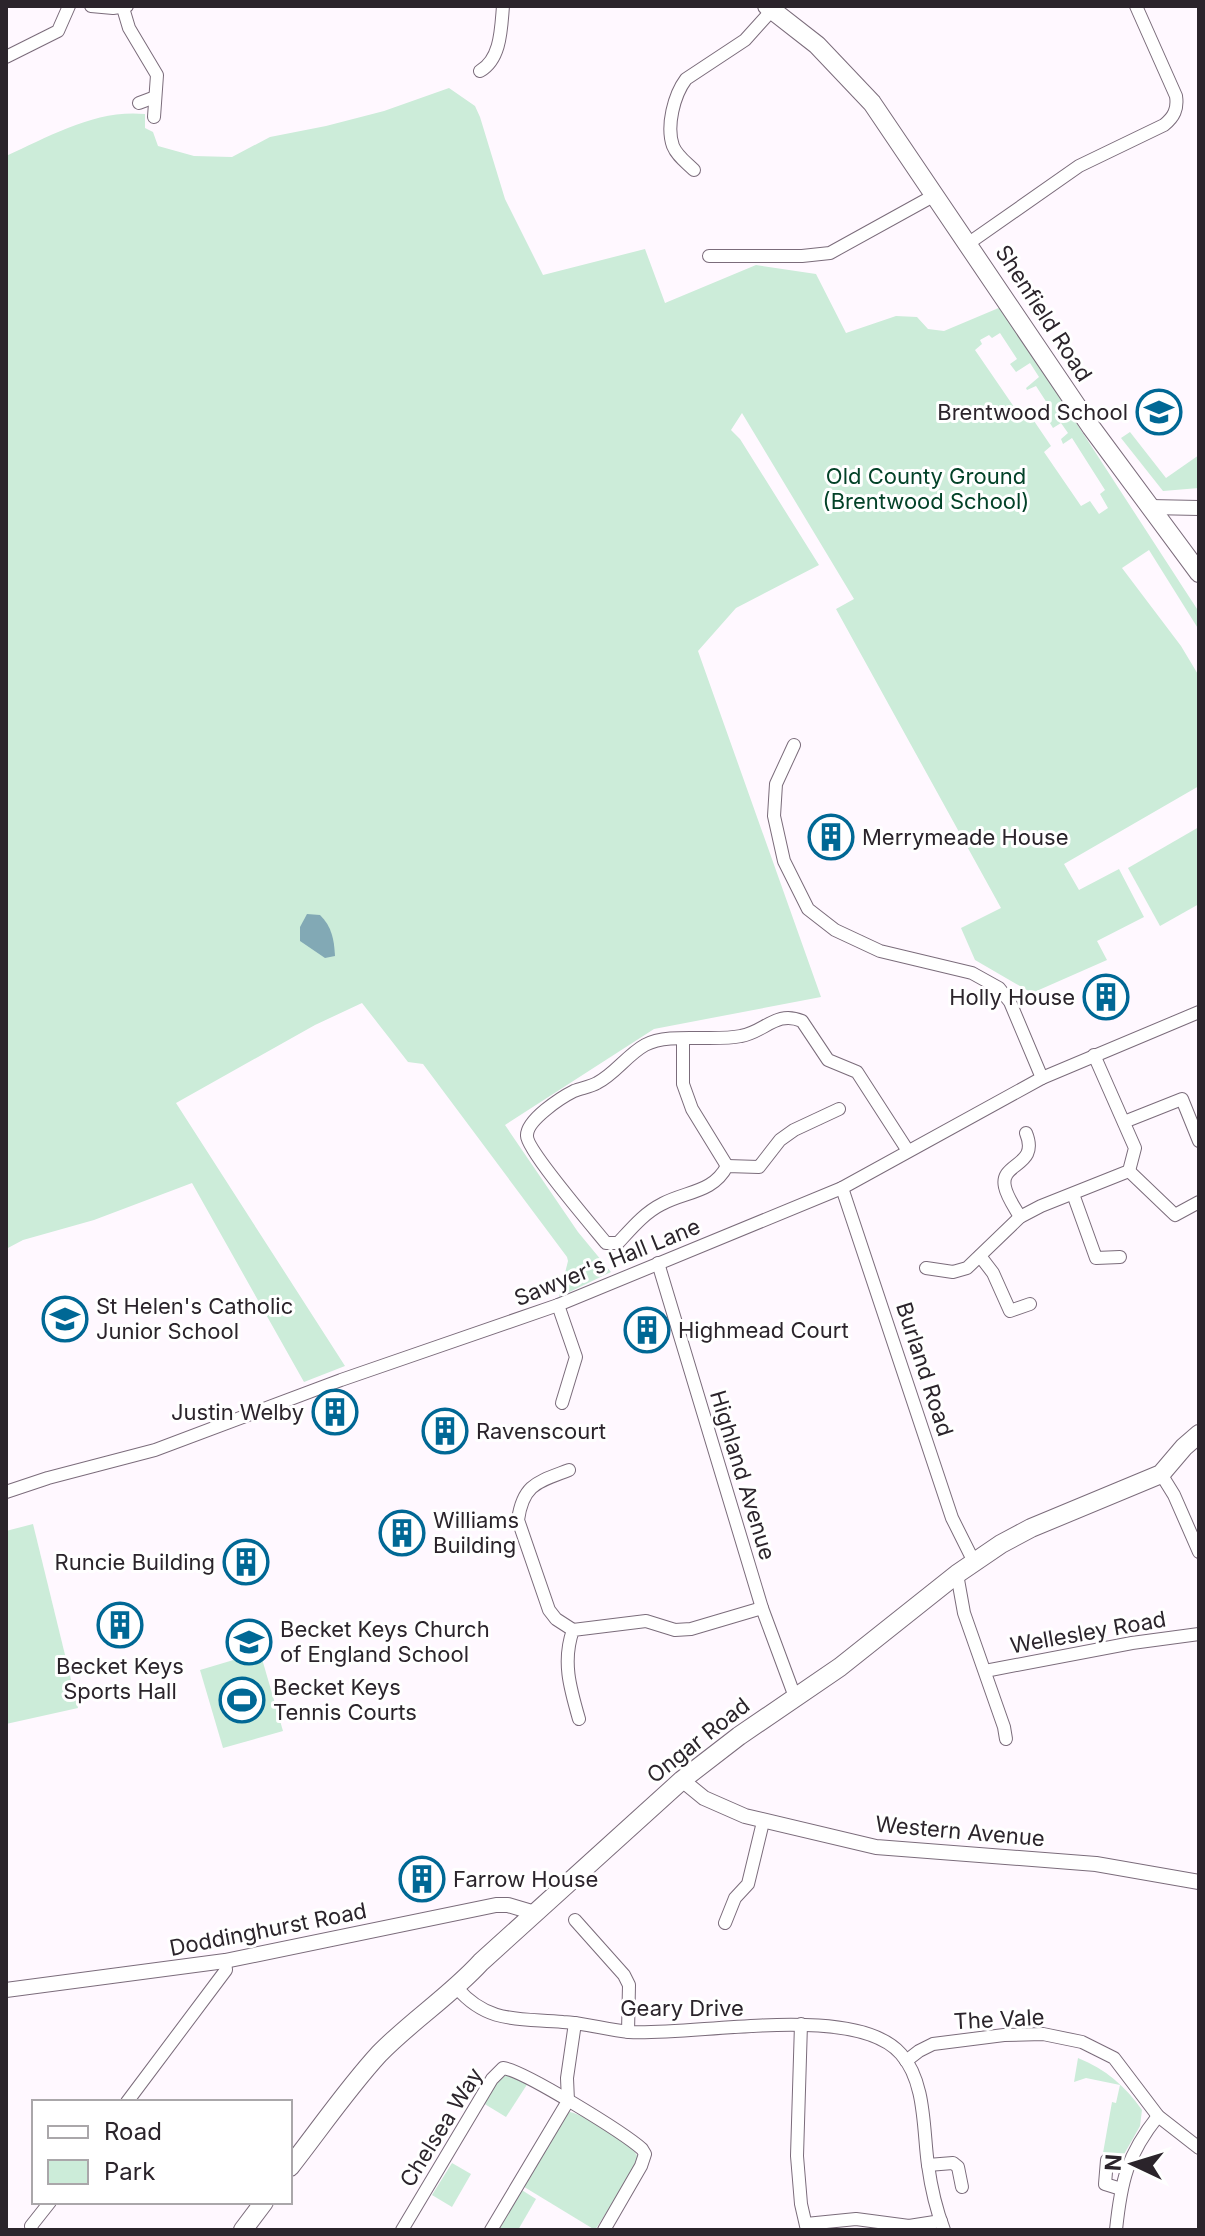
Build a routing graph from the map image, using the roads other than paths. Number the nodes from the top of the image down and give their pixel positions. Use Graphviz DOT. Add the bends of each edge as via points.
graph roads {
  1 [pos="69,6"];
  2 [pos="91,6"];
  3 [pos="503,6"];
  4 [pos="1136,6"];
  5 [pos="125,7"];
  6 [pos="770,8"];
  7 [pos="6,57"];
  8 [pos="480,71"];
  9 [pos="155,97"];
  10 [pos="139,103"];
  11 [pos="154,117"];
  12 [pos="694,170"];
  13 [pos="935,195"];
  14 [pos="969,243"];
  15 [pos="709,256"];
  16 [pos="1150,507"];
  17 [pos="1199,508"];
  18 [pos="1199,573"];
  19 [pos="794,745"];
  20 [pos="1199,1012"];
  21 [pos="683,1039"];
  22 [pos="1094,1055"];
  23 [pos="1042,1078"];
  24 [pos="839,1109"];
  25 [pos="1124,1122"];
  26 [pos="1026,1133"];
  27 [pos="1199,1141"];
  28 [pos="908,1151"];
  29 [pos="727,1166"];
  30 [pos="1129,1171"];
  31 [pos="842,1188"];
  32 [pos="1073,1194"];
  33 [pos="1199,1202"];
  34 [pos="1020,1217"];
  35 [pos="980,1256"];
  36 [pos="1120,1257"];
  37 [pos="658,1263"];
  38 [pos="926,1268"];
  39 [pos="1030,1304"];
  40 [pos="558,1305"];
  41 [pos="562,1403"];
  42 [pos="1199,1434"];
  43 [pos="569,1470"];
  44 [pos="1161,1474"];
  45 [pos="6,1492"];
  46 [pos="1199,1552"];
  47 [pos="974,1562"];
  48 [pos="957,1574"];
  49 [pos="762,1608"];
  50 [pos="573,1630"];
  51 [pos="1199,1634"];
  52 [pos="985,1671"];
  53 [pos="795,1697"];
  54 [pos="579,1719"];
  55 [pos="1006,1739"];
  56 [pos="682,1780"];
  57 [pos="763,1822"];
  58 [pos="1199,1882"];
  59 [pos="535,1913"];
  60 [pos="575,1920"];
  61 [pos="725,1923"];
  62 [pos="225,1961"];
  63 [pos="457,1988"];
  64 [pos="6,1990"];
  65 [pos="575,2023"];
  66 [pos="801,2024"];
  67 [pos="628,2032"];
  68 [pos="906,2061"];
  69 [pos="128,2100"];
  70 [pos="568,2101"];
  71 [pos="1158,2116"];
  72 [pos="1199,2148"];
  73 [pos="1107,2160"];
  74 [pos="292,2164"];
  75 [pos="928,2165"];
  76 [pos="962,2187"];
  77 [pos="1121,2189"];
  78 [pos="48,2204"];
  79 [pos="262,2204"];
  80 [pos="942,2226"];
  81 [pos="806,2227"];
  82 [pos="32,2230"];
  83 [pos="243,2230"];
  84 [pos="402,2230"];
  85 [pos="491,2230"];
  86 [pos="604,2230"];
  87 [pos="1116,2230"];
  1 -- 7 [label="street" via="58,31"];
  2 -- 5 [label="street"];
  3 -- 8 [label="street" via="501,36 490,65"];
  4 -- 14 [label="street" via="1176,96 1171,119 1079,166"];
  5 -- 9 [label="street" via="129,28 157,75"];
  6 -- 12 [label="street" via="745,40 681,86 671,135 679,155"];
  6 -- 13 [label="main road, Shenfield Road" via="847,74"];
  9 -- 10 [label="street"];
  9 -- 11 [label="street"];
  13 -- 14 [label="main road, Shenfield Road"];
  13 -- 15 [label="street" via="830,253"];
  14 -- 16 [label="main road, Shenfield Road"];
  16 -- 17 [label="street"];
  16 -- 18 [label="main road, Shenfield Road"];
  19 -- 23 [label="street" via="776,784 774,816 784,861 808,909 835,930 880,951 972,973 999,988"];
  20 -- 22 [label="street, Sawyer's Hall Lane"];
  21 -- 28 [label="street" via="726,1039 781,1017 794,1017 828,1060 857,1072"];
  21 -- 29 [label="street" via="687,1097"];
  21 -- 29 [label="street" via="646,1044 597,1083 542,1112 526,1137 606,1243 618,1243 661,1204 707,1188 721,1179"];
  22 -- 23 [label="street, Sawyer's Hall Lane"];
  22 -- 25 [label="street"];
  23 -- 28 [label="street, Sawyer's Hall Lane"];
  24 -- 29 [label="street" via="780,1140 759,1167"];
  25 -- 27 [label="street" via="1182,1099"];
  25 -- 30 [label="street" via="1135,1148"];
  26 -- 34 [label="street" via="1025,1160 1005,1179"];
  28 -- 31 [label="street, Sawyer's Hall Lane"];
  30 -- 32 [label="street"];
  30 -- 33 [label="street" via="1175,1215"];
  31 -- 37 [label="street, Sawyer's Hall Lane"];
  31 -- 47 [label="street, Burland Road" via="952,1518"];
  32 -- 34 [label="street"];
  32 -- 36 [label="street" via="1096,1258"];
  34 -- 35 [label="street"];
  35 -- 38 [label="street" via="953,1272"];
  35 -- 39 [label="street" via="1010,1311"];
  37 -- 40 [label="street, Sawyer's Hall Lane"];
  37 -- 49 [label="street, Highland Avenue"];
  40 -- 41 [label="street" via="576,1357"];
  40 -- 45 [label="street, Sawyer's Hall Lane" via="155,1450"];
  42 -- 44 [label="main road, Ongar Road"];
  43 -- 50 [label="street" via="529,1488 518,1520 549,1610"];
  44 -- 46 [label="street"];
  44 -- 47 [label="main road, Ongar Road" via="1031,1528"];
  47 -- 48 [label="main road, Ongar Road"];
  48 -- 52 [label="street" via="964,1613"];
  48 -- 53 [label="main road, Ongar Road"];
  49 -- 50 [label="street" via="691,1629 625,1621"];
  49 -- 53 [label="street, Highland Avenue"];
  50 -- 54 [label="street" via="566,1658"];
  51 -- 52 [label="street, Wellesley Road"];
  52 -- 55 [label="street"];
  53 -- 56 [label="main road, Ongar Road"];
  56 -- 57 [label="street, Western Avenue" via="712,1802"];
  56 -- 59 [label="main road, Ongar Road"];
  57 -- 58 [label="street, Western Avenue" via="892,1849 1096,1864"];
  57 -- 61 [label="street" via="748,1884 735,1898"];
  59 -- 62 [label="street, Doddinghurst Road" via="496,1905"];
  59 -- 63 [label="main road, Ongar Road"];
  60 -- 67 [label="street" via="629,1985"];
  62 -- 64 [label="street, Doddinghurst Road"];
  62 -- 69 [label="street" via="226,1970"];
  63 -- 65 [label="street, Geary Drive" via="490,2014"];
  63 -- 74 [label="main road, Ongar Road" via="378,2056"];
  65 -- 67 [label="street, Geary Drive"];
  65 -- 70 [label="street"];
  66 -- 67 [label="street, Geary Drive"];
  66 -- 68 [label="street, Geary Drive" via="864,2031 890,2044"];
  66 -- 81 [label="street" via="797,2156"];
  68 -- 71 [label="street, The Vale" via="933,2044 1017,2034 1059,2036 1114,2058"];
  68 -- 75 [label="street" via="919,2093"];
  70 -- 84 [label="street, Chelsea Way" via="515,2070 498,2071"];
  70 -- 85 [label="street"];
  70 -- 86 [label="street" via="635,2142 645,2154"];
  71 -- 72 [label="street, The Vale"];
  71 -- 77 [label="street" via="1134,2151"];
  73 -- 77 [label="street" via="1105,2184"];
  75 -- 76 [label="street" via="953,2163"];
  75 -- 80 [label="street"];
  77 -- 87 [label="street"];
  78 -- 82 [label="street"];
  79 -- 83 [label="main road"];
  80 -- 81 [label="street" via="856,2219"];
}
